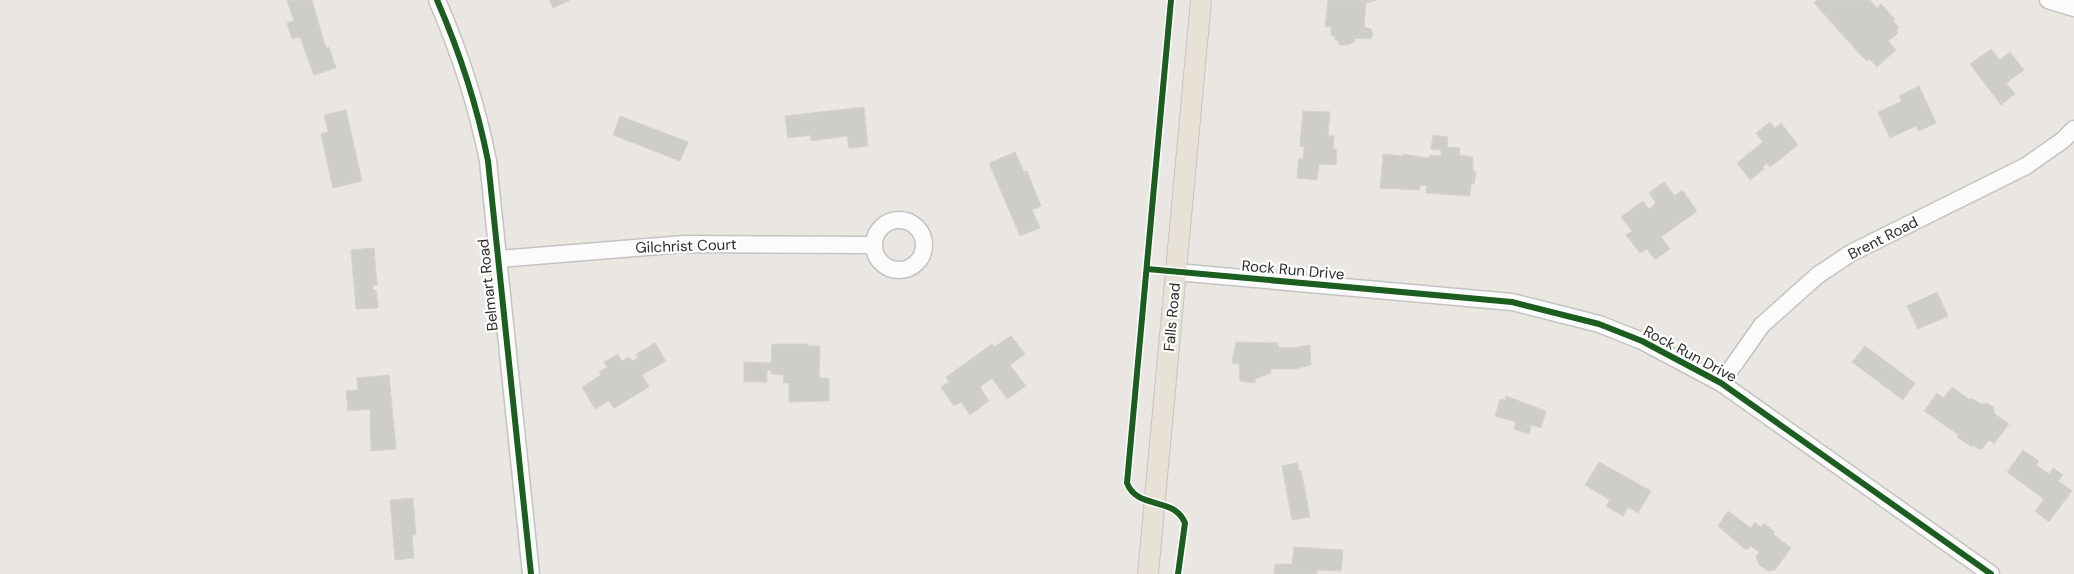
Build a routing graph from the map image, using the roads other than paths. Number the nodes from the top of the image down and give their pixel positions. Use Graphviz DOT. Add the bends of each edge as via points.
graph roads {
  1 [pos="437,0"];
  2 [pos="1201,0"];
  3 [pos="2048,0"];
  4 [pos="2074,8"];
  5 [pos="2074,129"];
  6 [pos="874,245"];
  7 [pos="498,259"];
  8 [pos="1176,272"];
  9 [pos="1721,383"];
  10 [pos="531,574"];
  11 [pos="1148,574"];
  12 [pos="1991,574"];
  1 -- 7 [label="street, Belmart Road" via="459,50 478,112 488,161"];
  2 -- 8 [label="main road, Falls Road"];
  3 -- 4 [label="street"];
  5 -- 9 [label="street, Brent Road" via="2064,140 2026,166 1851,253 1818,275 1762,325"];
  6 -- 7 [label="street, Gilchrist Court" via="684,244"];
  7 -- 10 [label="street, Belmart Road"];
  8 -- 9 [label="street, Rock Run Drive" via="1512,302 1599,324 1642,341"];
  8 -- 11 [label="main road, Falls Road"];
  9 -- 12 [label="street, Rock Run Drive"];
}
